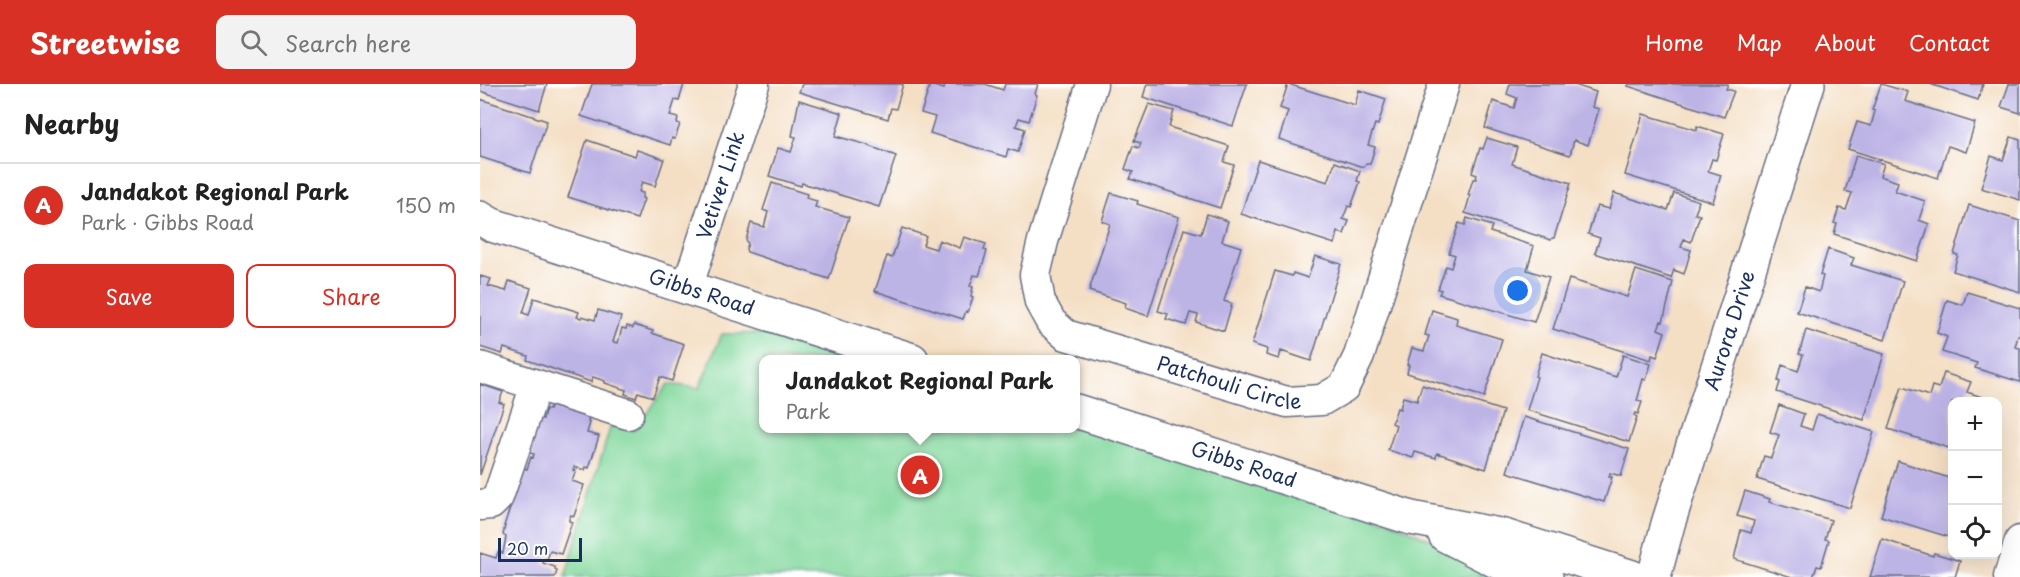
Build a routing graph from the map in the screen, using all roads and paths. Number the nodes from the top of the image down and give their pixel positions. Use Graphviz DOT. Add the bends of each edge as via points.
graph roads {
  1 [pos="754,84"];
  2 [pos="1092,84"];
  3 [pos="1444,84"];
  4 [pos="1808,84"];
  5 [pos="484,222"];
  6 [pos="687,288"];
  7 [pos="896,355"];
  8 [pos="480,367"];
  9 [pos="536,385"];
  10 [pos="1080,412"];
  11 [pos="628,414"];
  12 [pos="480,505"];
  13 [pos="1412,518"];
  14 [pos="2020,540"];
  15 [pos="1546,577"];
  16 [pos="1632,577"];
  17 [pos="1653,577"];
  18 [pos="2009,577"];
  1 -- 6 [label="street, Vetiver Link"];
  2 -- 3 [label="street, Patchouli Circle" via="1035,275 1040,302 1051,322 1066,335 1287,402 1322,399 1344,387 1359,356"];
  4 -- 17 [label="main road, Aurora Drive"];
  5 -- 6 [label="main road, Gibbs Road"];
  6 -- 7 [label="main road, Gibbs Road"];
  8 -- 9 [label="street"];
  9 -- 11 [label="street"];
  9 -- 12 [label="street" via="498,497 492,504"];
  10 -- 13 [label="main road, Gibbs Road"];
  13 -- 15 [label="main road, Gibbs Road" via="1496,561"];
  13 -- 16 [label="main road, Gibbs Road" via="1504,536"];
  14 -- 18 [label="street"];
}
